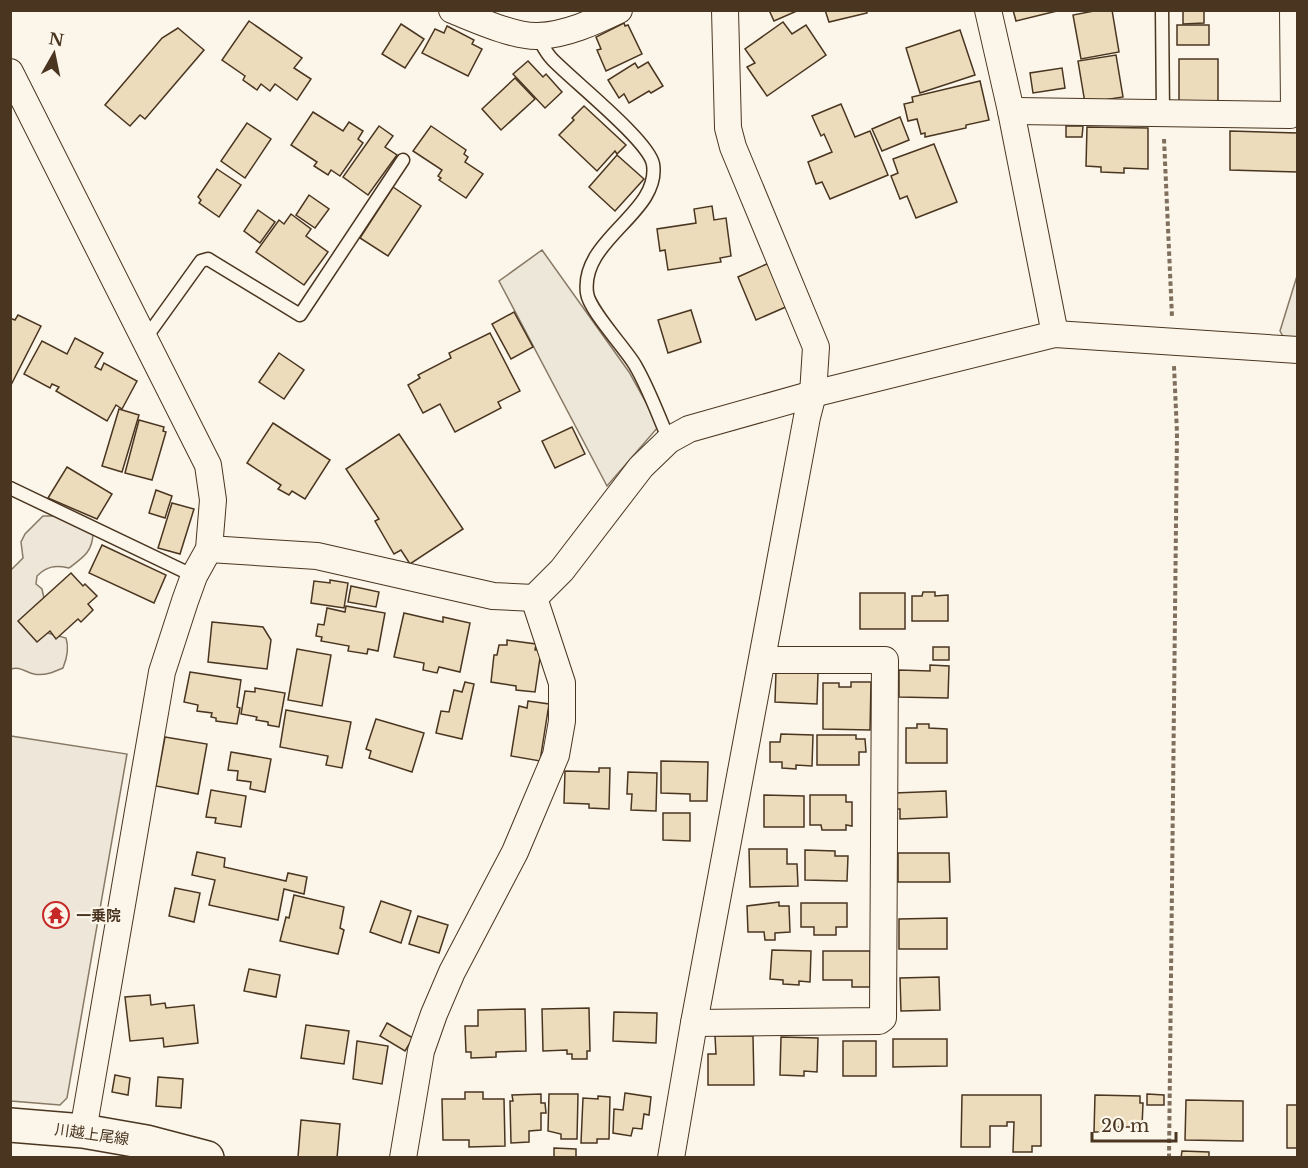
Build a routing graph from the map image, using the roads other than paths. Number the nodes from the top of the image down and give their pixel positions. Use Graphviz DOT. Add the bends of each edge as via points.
graph roads {
  1 [pos="452,10"];
  2 [pos="619,10"];
  3 [pos="725,10"];
  4 [pos="988,10"];
  5 [pos="1162,10"];
  6 [pos="1293,10"];
  7 [pos="537,36"];
  8 [pos="10,72"];
  9 [pos="1011,111"];
  10 [pos="1163,114"];
  11 [pos="403,160"];
  12 [pos="1055,334"];
  13 [pos="145,339"];
  14 [pos="1298,350"];
  15 [pos="813,394"];
  16 [pos="669,440"];
  17 [pos="10,488"];
  18 [pos="209,549"];
  19 [pos="194,576"];
  20 [pos="534,598"];
  21 [pos="763,660"];
  22 [pos="694,1023"];
  23 [pos="10,1125"];
  24 [pos="82,1131"];
  25 [pos="207,1158"];
  26 [pos="404,1158"];
  27 [pos="671,1158"];
  1 -- 7 [label="street" via="507,31"];
  2 -- 7 [label="street" via="584,26"];
  3 -- 15 [label="street" via="728,128 816,347"];
  4 -- 9 [label="street"];
  5 -- 10 [label="lane"];
  6 -- 10 [label="street" via="1294,108 1290,115"];
  7 -- 16 [label="lane" via="550,58 650,155 653,176 645,200 601,247 586,279 587,297 634,363"];
  8 -- 13 [label="street"];
  9 -- 10 [label="street"];
  9 -- 12 [label="street"];
  11 -- 13 [label="lane" via="300,315 208,259 201,261"];
  12 -- 14 [label="street"];
  12 -- 15 [label="street"];
  13 -- 18 [label="street" via="208,465 213,500"];
  15 -- 16 [label="street" via="689,429"];
  15 -- 21 [label="street"];
  16 -- 20 [label="street" via="641,468 562,570"];
  17 -- 19 [label="lane"];
  18 -- 19 [label="street"];
  18 -- 20 [label="street" via="318,556 493,596"];
  19 -- 24 [label="street" via="162,672"];
  20 -- 26 [label="street" via="562,683 562,721 556,755 516,852 434,1014 421,1051"];
  21 -- 22 [label="street"];
  21 -- 22 [label="street" via="885,660 883,1018 879,1022"];
  22 -- 27 [label="street"];
  23 -- 24 [label="main road, 川越上尾線"];
  24 -- 25 [label="main road, 川越上尾線"];
}
